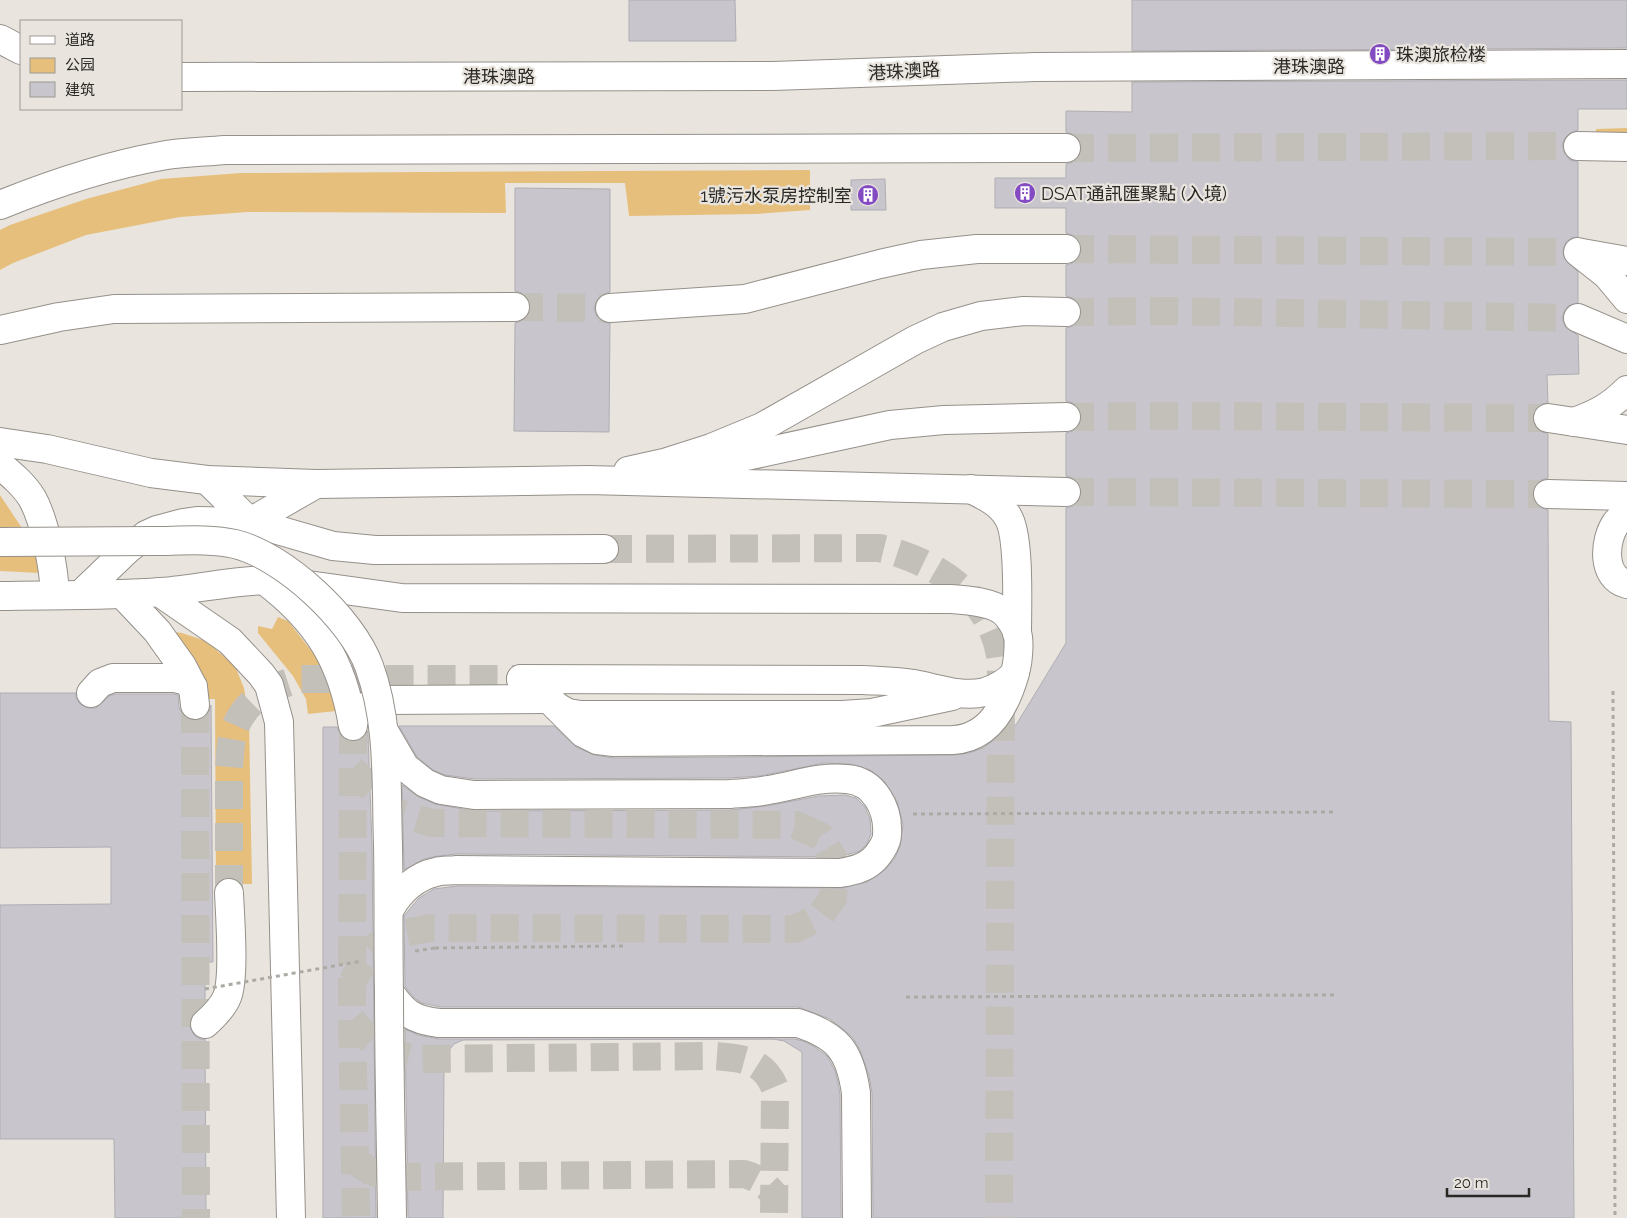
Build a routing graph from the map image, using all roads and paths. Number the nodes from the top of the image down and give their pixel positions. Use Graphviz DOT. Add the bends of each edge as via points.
graph roads {
  1 [pos="0,39"];
  2 [pos="20,49"];
  3 [pos="1627,64"];
  4 [pos="182,77"];
  5 [pos="1578,146"];
  6 [pos="1627,147"];
  7 [pos="1066,148"];
  8 [pos="0,205"];
  9 [pos="1066,249"];
  10 [pos="1627,261"];
  11 [pos="1627,299"];
  12 [pos="515,307"];
  13 [pos="610,308"];
  14 [pos="1066,312"];
  15 [pos="1578,318"];
  16 [pos="0,330"];
  17 [pos="1627,340"];
  18 [pos="1627,390"];
  19 [pos="1066,417"];
  20 [pos="1548,418"];
  21 [pos="1574,422"];
  22 [pos="1627,430"];
  23 [pos="0,442"];
  24 [pos="0,465"];
  25 [pos="207,480"];
  26 [pos="588,480"];
  27 [pos="316,484"];
  28 [pos="971,489"];
  29 [pos="1066,492"];
  30 [pos="1548,494"];
  31 [pos="1627,496"];
  32 [pos="1627,511"];
  33 [pos="250,522"];
  34 [pos="0,542"];
  35 [pos="604,549"];
  36 [pos="264,580"];
  37 [pos="1627,584"];
  38 [pos="159,592"];
  39 [pos="122,594"];
  40 [pos="68,595"];
  41 [pos="0,596"];
  42 [pos="1017,632"];
  43 [pos="1015,673"];
  44 [pos="1613,691"];
  45 [pos="90,692"];
  46 [pos="964,693"];
  47 [pos="553,703"];
  48 [pos="384,732"];
  49 [pos="1336,812"];
  50 [pos="905,814"];
  51 [pos="230,893"];
  52 [pos="390,909"];
  53 [pos="626,946"];
  54 [pos="407,953"];
  55 [pos="368,960"];
  56 [pos="205,989"];
  57 [pos="388,991"];
  58 [pos="1336,995"];
  59 [pos="906,996"];
  60 [pos="205,1024"];
  61 [pos="291,1218"];
  62 [pos="392,1218"];
  63 [pos="857,1218"];
  64 [pos="1615,1218"];
  1 -- 2 [label="street"];
  3 -- 4 [label="street, 港珠澳路" via="1035,67 774,76"];
  5 -- 6 [label="street"];
  7 -- 8 [label="street" via="225,150 162,156 105,168"];
  9 -- 13 [label="street" via="977,249 921,255 745,299"];
  10 -- 11 [label="street" via="1578,252 1606,274"];
  12 -- 16 [label="street" via="114,309"];
  14 -- 26 [label="street" via="981,316 943,327 762,428 664,463"];
  15 -- 17 [label="street"];
  18 -- 21 [label="street" via="1596,414"];
  19 -- 26 [label="street" via="944,420 890,425 707,466"];
  20 -- 21 [label="street"];
  21 -- 22 [label="street"];
  23 -- 25 [label="street" via="47,449 152,473"];
  24 -- 40 [label="street" via="24,487 38,510 54,574"];
  25 -- 27 [label="street"];
  25 -- 33 [label="street"];
  26 -- 27 [label="street"];
  26 -- 28 [label="street"];
  27 -- 33 [label="street"];
  28 -- 29 [label="street"];
  28 -- 42 [label="street" via="1000,507 1015,534"];
  30 -- 31 [label="street"];
  32 -- 37 [label="street" via="1616,523 1608,546 1608,563 1612,574"];
  33 -- 35 [label="street" via="333,546 375,550"];
  33 -- 40 [label="street" via="197,521 157,530"];
  34 -- 48 [label="street, bridge" via="207,542 235,544 256,552 288,570 348,627 360,645 377,689"];
  36 -- 38 [label="street"];
  36 -- 42 [label="street" via="402,598 972,600 1005,613"];
  36 -- 47 [label="street" via="296,606 330,651 347,697 352,724 362,708 384,700"];
  38 -- 39 [label="street"];
  38 -- 61 [label="street" via="230,641 261,674 269,685 279,722"];
  39 -- 40 [label="street"];
  39 -- 45 [label="street" via="158,631 182,666 194,696 184,680 175,678 113,678"];
  40 -- 41 [label="street"];
  42 -- 43 [label="street"];
  43 -- 46 [label="street" via="985,692"];
  43 -- 47 [label="street" via="1004,705 994,718 974,735 962,739 614,742 597,740 583,733"];
  44 -- 64 [label="path"];
  46 -- 47 [label="street" via="872,713 842,715 581,715 568,713"];
  46 -- 47 [label="street" via="864,680 521,679 534,685"];
  48 -- 52 [label="street, bridge"];
  48 -- 52 [label="street, bridge" via="405,767 425,783 441,790 474,795 730,794 768,790 815,779 848,779 874,790 886,819 887,837 872,862 857,870 840,873 436,872 410,885"];
  49 -- 50 [label="path"];
  51 -- 60 [label="street" via="231,978 228,996"];
  52 -- 57 [label="street, bridge"];
  53 -- 54 [label="path, bridge" via="435,948"];
  55 -- 56 [label="path, bridge"];
  57 -- 62 [label="street, bridge"];
  57 -- 63 [label="street" via="407,1014 439,1023 798,1023 815,1028 832,1038 846,1054 854,1075"];
  58 -- 59 [label="path"];
}
